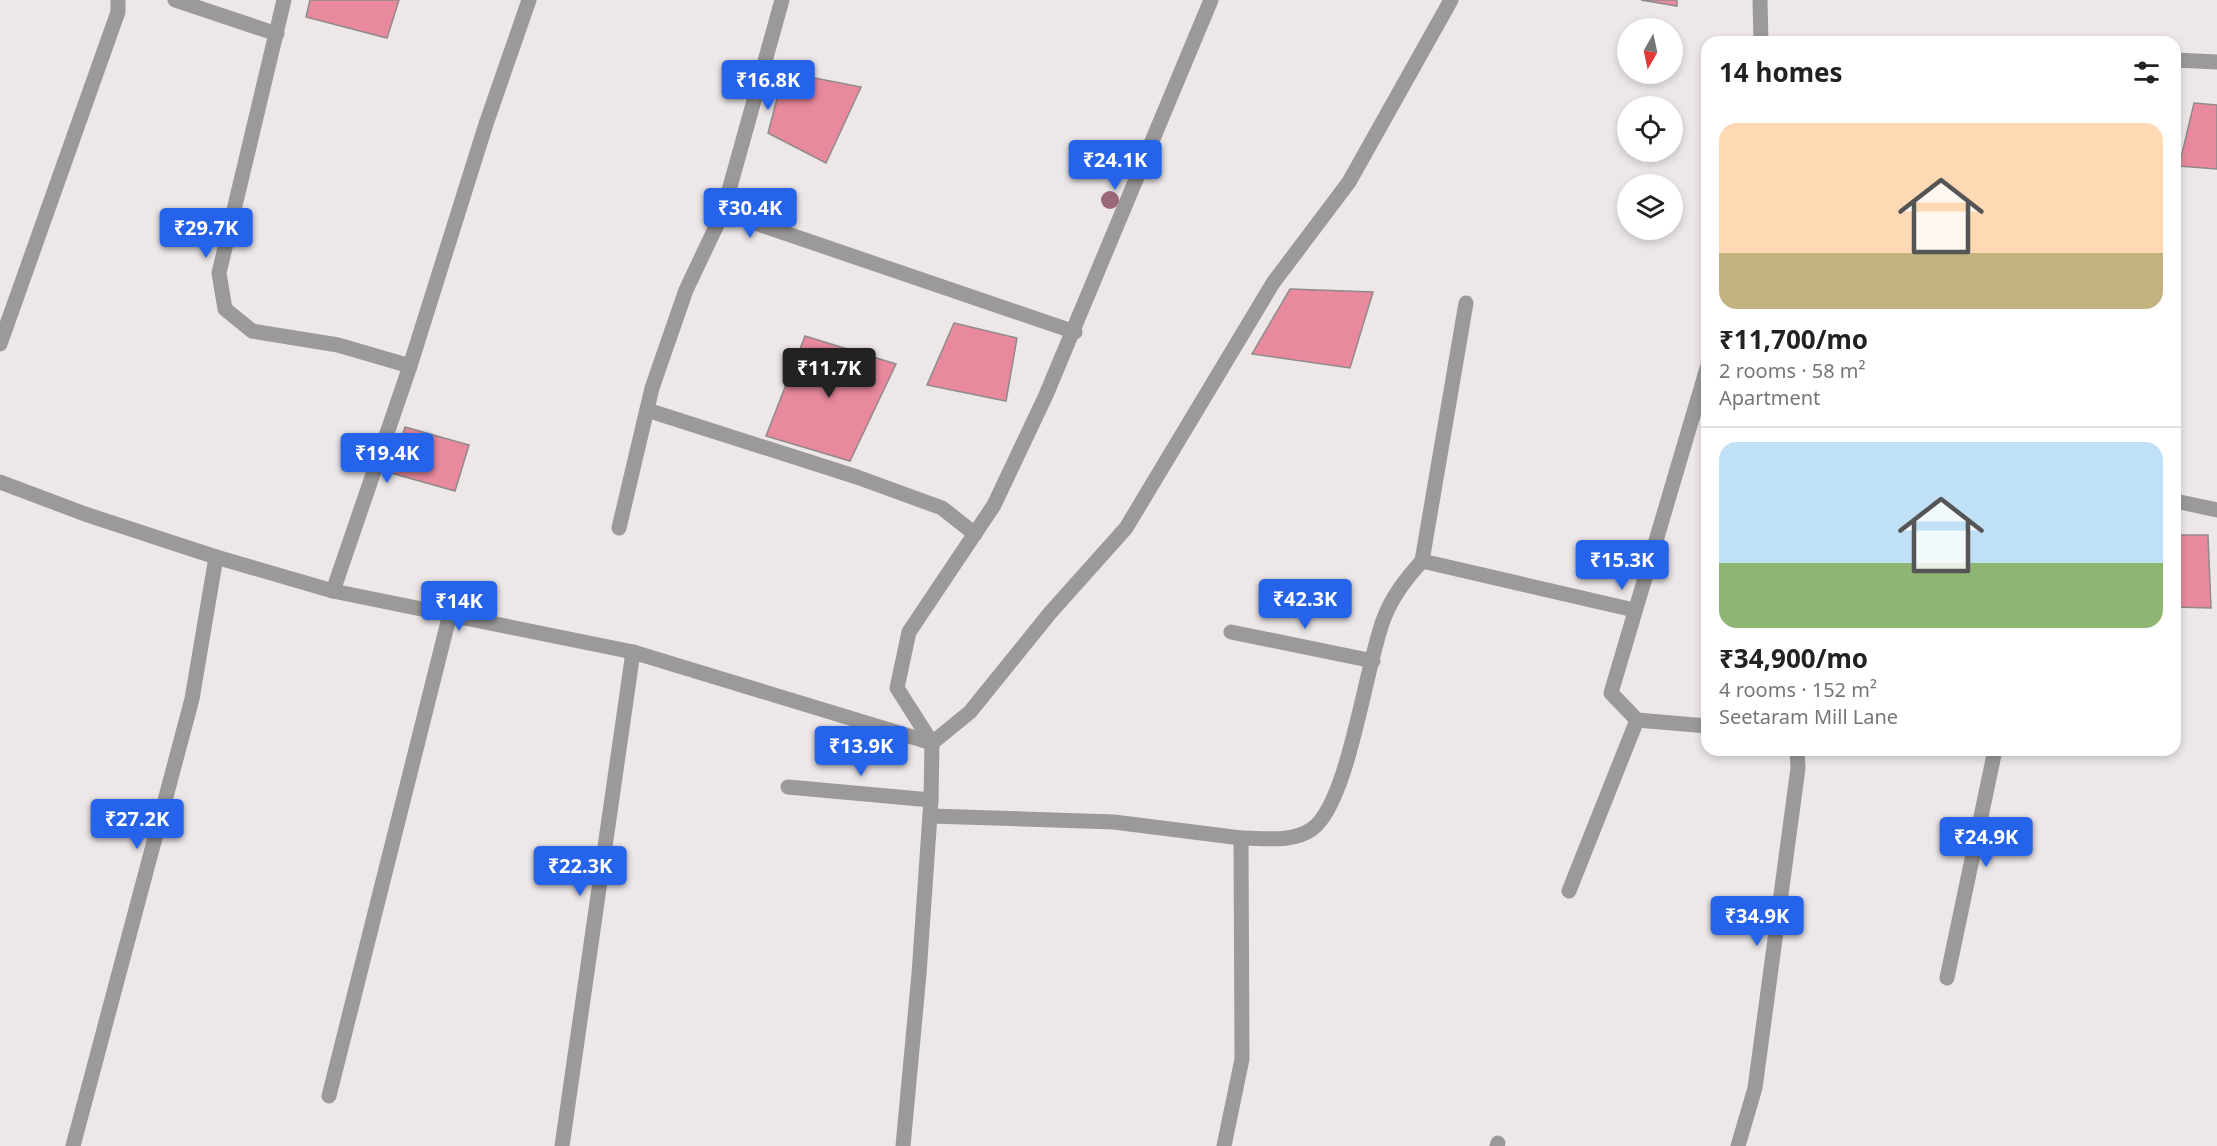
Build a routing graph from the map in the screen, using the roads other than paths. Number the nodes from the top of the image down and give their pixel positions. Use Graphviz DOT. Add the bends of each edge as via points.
graph roads {
  1 [pos="118,0"];
  2 [pos="175,0"];
  3 [pos="285,0"];
  4 [pos="529,0"];
  5 [pos="782,0"];
  6 [pos="1211,0"];
  7 [pos="1451,0"];
  8 [pos="1760,0"];
  9 [pos="277,34"];
  10 [pos="1761,36"];
  11 [pos="2181,60"];
  12 [pos="2217,62"];
  13 [pos="723,212"];
  14 [pos="1466,303"];
  15 [pos="1075,332"];
  16 [pos="0,344"];
  17 [pos="410,366"];
  18 [pos="1701,388"];
  19 [pos="648,410"];
  20 [pos="0,482"];
  21 [pos="2181,502"];
  22 [pos="2217,510"];
  23 [pos="619,528"];
  24 [pos="975,534"];
  25 [pos="216,557"];
  26 [pos="1422,561"];
  27 [pos="333,591"];
  28 [pos="1634,610"];
  29 [pos="450,614"];
  30 [pos="1231,632"];
  31 [pos="633,652"];
  32 [pos="1373,661"];
  33 [pos="1637,720"];
  34 [pos="1701,725"];
  35 [pos="932,743"];
  36 [pos="1797,756"];
  37 [pos="1994,756"];
  38 [pos="788,787"];
  39 [pos="931,800"];
  40 [pos="930,816"];
  41 [pos="1241,838"];
  42 [pos="1569,891"];
  43 [pos="1947,978"];
  44 [pos="329,1096"];
  45 [pos="73,1146"];
  46 [pos="562,1146"];
  47 [pos="903,1146"];
  48 [pos="1224,1146"];
  49 [pos="1738,1146"];
  1 -- 16 [label="street" via="114,23"];
  2 -- 9 [label="street"];
  3 -- 9 [label="street"];
  4 -- 17 [label="street"];
  5 -- 13 [label="street"];
  6 -- 15 [label="street"];
  7 -- 35 [label="street" via="1350,182 1273,283 1126,528 1050,613 970,712"];
  8 -- 10 [label="street"];
  9 -- 17 [label="street" via="219,273 225,309 252,331 338,345"];
  11 -- 12 [label="street"];
  13 -- 15 [label="street"];
  13 -- 19 [label="street" via="686,290"];
  14 -- 26 [label="street"];
  15 -- 24 [label="street" via="994,505"];
  17 -- 27 [label="street"];
  18 -- 28 [label="street"];
  19 -- 23 [label="street"];
  19 -- 24 [label="street" via="942,508"];
  20 -- 25 [label="street"];
  21 -- 22 [label="street"];
  24 -- 35 [label="street" via="909,632 899,677 897,688"];
  25 -- 27 [label="street"];
  25 -- 45 [label="street" via="192,699"];
  26 -- 28 [label="street"];
  26 -- 32 [label="street" via="1399,587 1384,619"];
  27 -- 29 [label="street"];
  28 -- 33 [label="street" via="1611,693"];
  29 -- 31 [label="street"];
  29 -- 44 [label="street"];
  30 -- 32 [label="street"];
  31 -- 35 [label="street"];
  31 -- 46 [label="street"];
  32 -- 41 [label="street" via="1346,763 1328,810 1313,828 1291,838"];
  33 -- 34 [label="street"];
  33 -- 42 [label="street"];
  35 -- 39 [label="street"];
  36 -- 49 [label="street" via="1755,1088"];
  37 -- 43 [label="street"];
  38 -- 39 [label="street"];
  39 -- 40 [label="street"];
  40 -- 41 [label="street" via="1114,822"];
  40 -- 47 [label="street"];
  41 -- 48 [label="street" via="1242,1059"];
}
